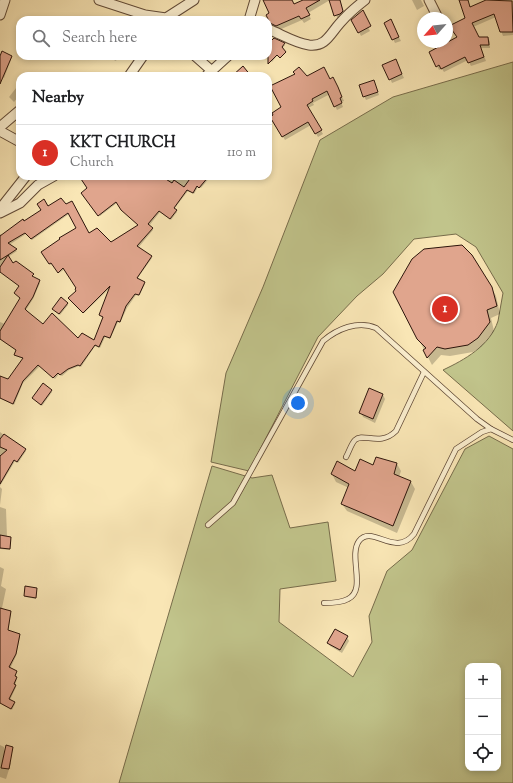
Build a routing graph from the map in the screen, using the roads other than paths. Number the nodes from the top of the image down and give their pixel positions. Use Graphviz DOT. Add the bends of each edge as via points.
graph roads {
  1 [pos="5,0"];
  2 [pos="99,0"];
  3 [pos="194,0"];
  4 [pos="255,0"];
  5 [pos="365,0"];
  6 [pos="429,0"];
  7 [pos="435,12"];
  8 [pos="0,14"];
  9 [pos="150,16"];
  10 [pos="170,16"];
  11 [pos="250,16"];
  12 [pos="272,31"];
  13 [pos="140,60"];
  14 [pos="198,60"];
  15 [pos="224,60"];
  16 [pos="132,72"];
  17 [pos="208,72"];
  18 [pos="210,72"];
  19 [pos="16,113"];
  20 [pos="0,127"];
  21 [pos="0,131"];
  22 [pos="16,140"];
  23 [pos="23,180"];
  24 [pos="47,180"];
  25 [pos="0,209"];
  26 [pos="0,213"];
  27 [pos="424,372"];
  28 [pos="491,429"];
  29 [pos="513,440"];
  30 [pos="346,457"];
  31 [pos="208,526"];
  32 [pos="324,603"];
  1 -- 8 [label="street"];
  2 -- 9 [label="street"];
  3 -- 10 [label="street"];
  4 -- 11 [label="street"];
  5 -- 12 [label="street" via="338,25 328,39 319,45 295,41"];
  6 -- 7 [label="street"];
  13 -- 16 [label="street"];
  14 -- 17 [label="street"];
  15 -- 18 [label="street"];
  19 -- 20 [label="street"];
  21 -- 22 [label="street"];
  23 -- 25 [label="street"];
  24 -- 26 [label="street" via="20,203"];
  27 -- 28 [label="lane"];
  27 -- 30 [label="lane" via="396,431 390,437 355,440"];
  27 -- 31 [label="lane" via="372,326 348,327 331,334 323,341 233,503"];
  28 -- 29 [label="lane"];
  28 -- 32 [label="lane" via="456,449 409,540 402,543 368,535 360,539 355,555 357,586 353,595 348,600"];
}
